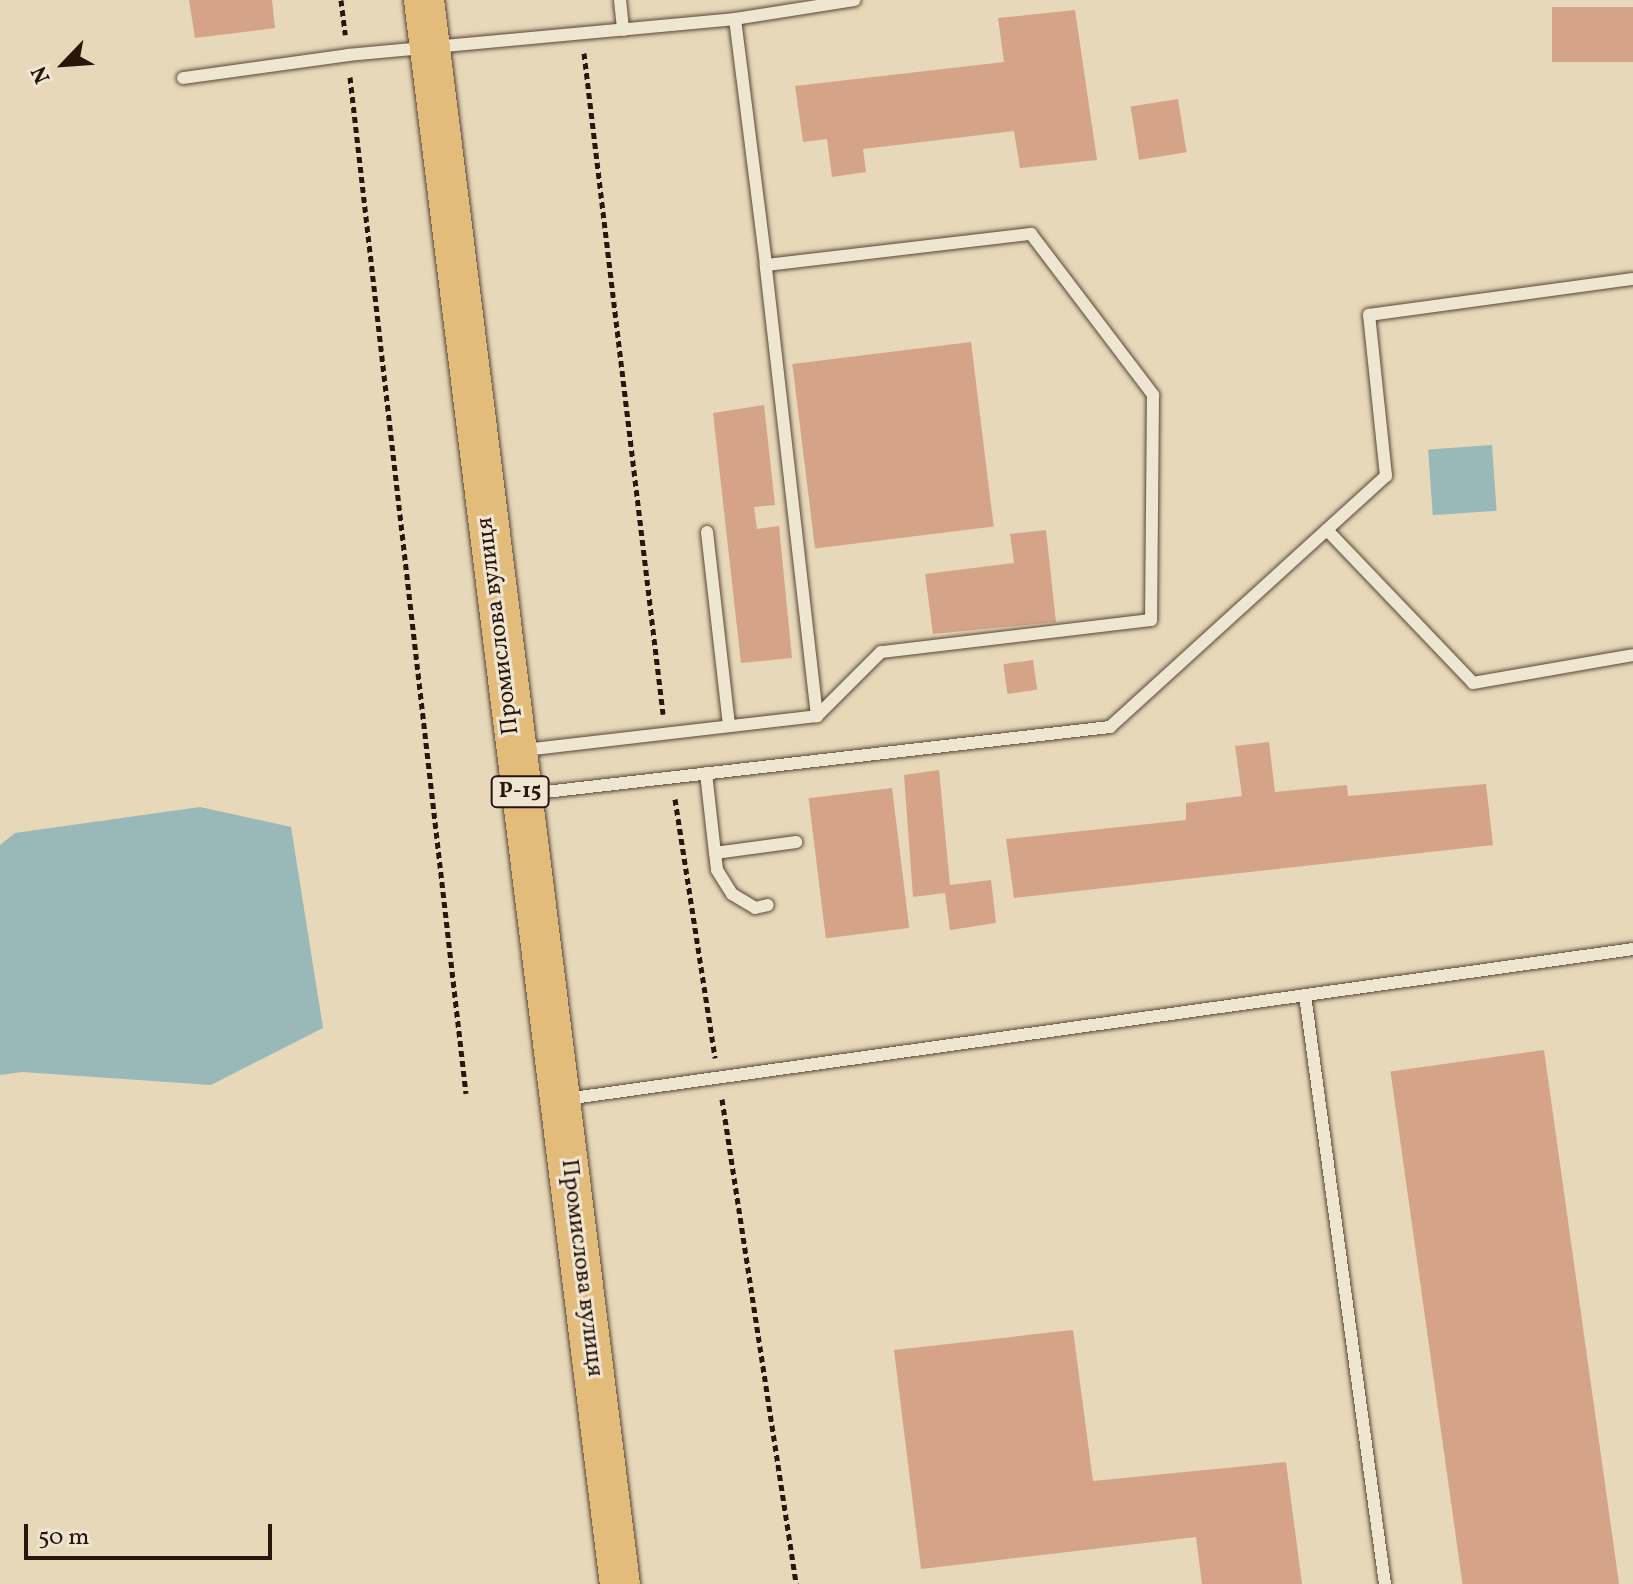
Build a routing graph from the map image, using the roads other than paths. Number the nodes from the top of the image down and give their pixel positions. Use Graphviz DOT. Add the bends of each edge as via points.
graph roads {
  1 [pos="424,0"];
  2 [pos="620,0"];
  3 [pos="855,0"];
  4 [pos="735,19"];
  5 [pos="623,30"];
  6 [pos="430,47"];
  7 [pos="183,78"];
  8 [pos="766,265"];
  9 [pos="1633,279"];
  10 [pos="1327,530"];
  11 [pos="707,532"];
  12 [pos="1633,655"];
  13 [pos="817,716"];
  14 [pos="729,726"];
  15 [pos="514,751"];
  16 [pos="706,773"];
  17 [pos="521,794"];
  18 [pos="796,842"];
  19 [pos="715,853"];
  20 [pos="768,905"];
  21 [pos="1633,949"];
  22 [pos="1305,995"];
  23 [pos="559,1100"];
  24 [pos="620,1584"];
  25 [pos="1385,1584"];
  1 -- 6 [label="main road, Промислова вулиця / Р-15"];
  2 -- 5 [label="lane"];
  3 -- 4 [label="lane"];
  4 -- 5 [label="lane"];
  4 -- 8 [label="lane"];
  5 -- 6 [label="lane"];
  6 -- 7 [label="lane"];
  6 -- 15 [label="main road, Промислова вулиця / Р-15"];
  8 -- 13 [label="lane"];
  8 -- 13 [label="lane" via="1031,234 1153,395 1151,620 881,652"];
  9 -- 10 [label="lane" via="1369,315 1386,476"];
  10 -- 12 [label="lane" via="1473,683"];
  10 -- 16 [label="lane" via="1110,727"];
  11 -- 14 [label="lane"];
  13 -- 14 [label="lane"];
  14 -- 15 [label="lane"];
  15 -- 17 [label="main road, Промислова вулиця / Р-15"];
  16 -- 17 [label="lane"];
  16 -- 19 [label="lane"];
  17 -- 23 [label="main road, Промислова вулиця / Р-15"];
  18 -- 19 [label="lane"];
  19 -- 20 [label="lane" via="717,870 732,894 755,908"];
  21 -- 22 [label="lane"];
  22 -- 23 [label="lane"];
  22 -- 25 [label="lane"];
  23 -- 24 [label="main road, Промислова вулиця / Р-15"];
}
